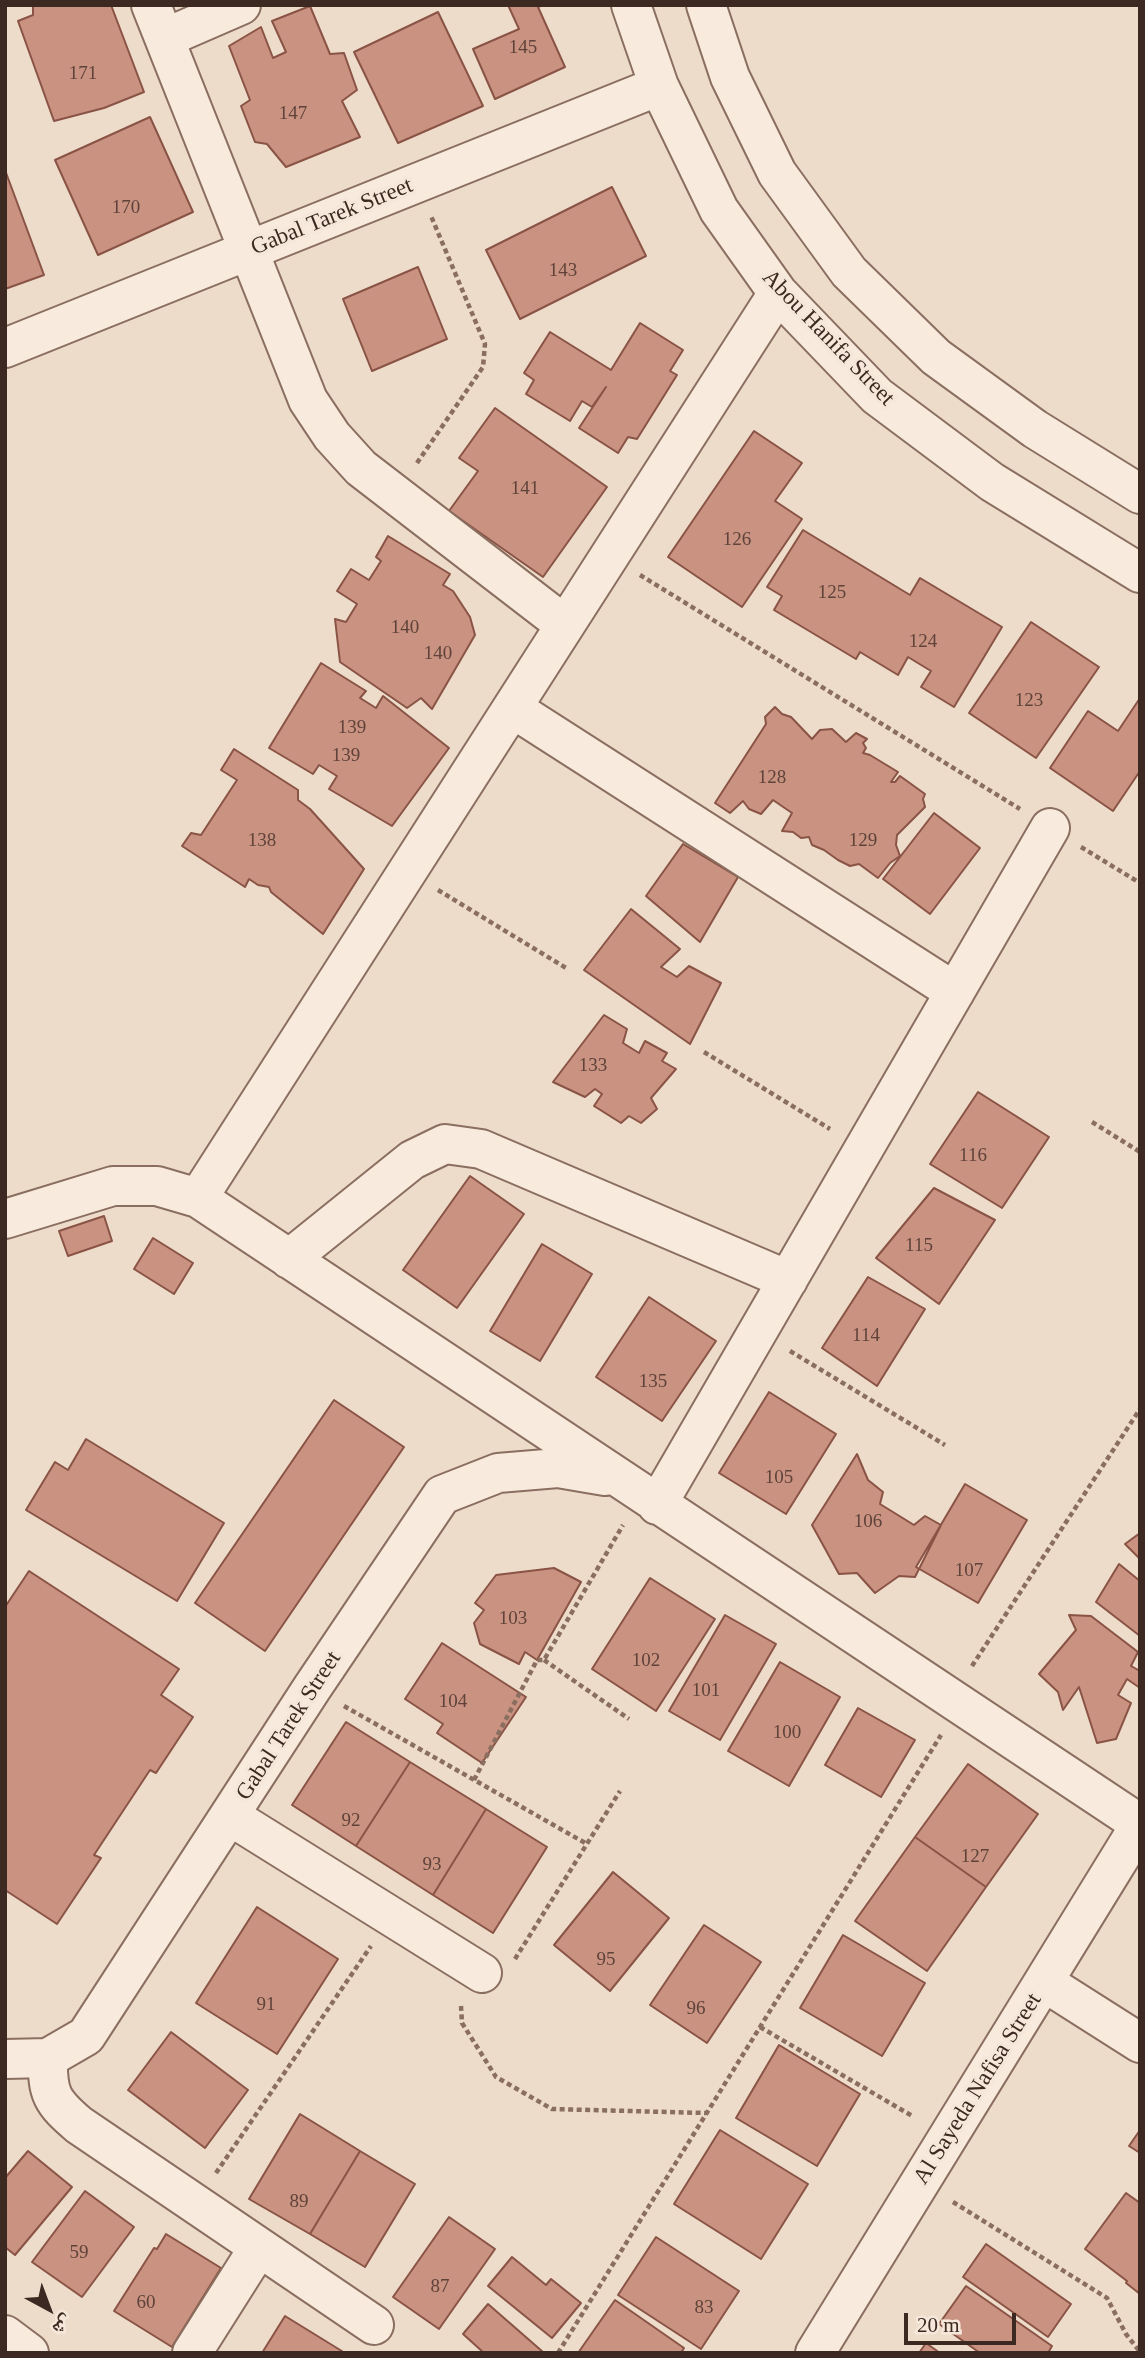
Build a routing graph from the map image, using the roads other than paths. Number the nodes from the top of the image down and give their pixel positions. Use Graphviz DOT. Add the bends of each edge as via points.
graph roads {
  1 [pos="241,5"];
  2 [pos="631,5"];
  3 [pos="706,5"];
  4 [pos="158,22"];
  5 [pos="659,86"];
  6 [pos="249,251"];
  7 [pos="778,293"];
  8 [pos="5,348"];
  9 [pos="1140,494"];
  10 [pos="1140,573"];
  11 [pos="565,625"];
  12 [pos="512,708"];
  13 [pos="1050,828"];
  14 [pos="955,992"];
  15 [pos="198,1198"];
  16 [pos="5,1219"];
  17 [pos="289,1259"];
  18 [pos="788,1280"];
  19 [pos="639,1493"];
  20 [pos="230,1816"];
  21 [pos="1140,1824"];
  22 [pos="470,1966"];
  23 [pos="1044,1982"];
  24 [pos="1140,2043"];
  25 [pos="48,2058"];
  26 [pos="5,2059"];
  27 [pos="259,2247"];
  28 [pos="374,2325"];
  29 [pos="5,2335"];
  30 [pos="29,2353"];
  31 [pos="192,2353"];
  32 [pos="815,2353"];
  1 -- 4 [label="street"];
  2 -- 5 [label="street, Abou Hanifa Street"];
  3 -- 9 [label="street" via="730,77 777,173 849,272 936,358 1035,429"];
  4 -- 6 [label="street"];
  5 -- 6 [label="street, Gabal Tarek Street"];
  5 -- 7 [label="street, Abou Hanifa Street" via="719,211"];
  6 -- 8 [label="street, Gabal Tarek Street"];
  6 -- 11 [label="street" via="308,400 332,436 395,495"];
  7 -- 10 [label="street, Abou Hanifa Street" via="877,396 992,482"];
  7 -- 11 [label="street"];
  11 -- 12 [label="street"];
  12 -- 14 [label="street"];
  12 -- 15 [label="street"];
  13 -- 14 [label="street"];
  14 -- 18 [label="street"];
  15 -- 16 [label="street" via="157,1186 113,1186"];
  15 -- 17 [label="street"];
  17 -- 18 [label="street" via="412,1160 445,1144 481,1150"];
  17 -- 19 [label="street"];
  18 -- 19 [label="street" via="758,1332"];
  19 -- 20 [label="street, Gabal Tarek Street" via="558,1468 498,1473 442,1495"];
  19 -- 21 [label="street"];
  20 -- 22 [label="street"];
  20 -- 25 [label="street, Gabal Tarek Street" via="86,2036"];
  21 -- 23 [label="street, Al Sayeda Nafisa Street"];
  23 -- 24 [label="street"];
  23 -- 32 [label="street, Al Sayeda Nafisa Street"];
  25 -- 26 [label="street, Gabal Tarek Street"];
  25 -- 27 [label="street" via="47,2084 59,2108"];
  27 -- 28 [label="street"];
  27 -- 31 [label="street"];
  29 -- 30 [label="street"];
}
